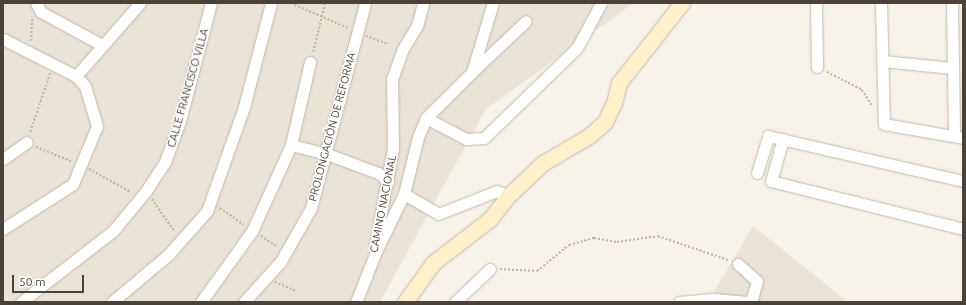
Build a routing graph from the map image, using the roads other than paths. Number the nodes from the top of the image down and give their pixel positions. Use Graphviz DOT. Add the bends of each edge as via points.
graph roads {
  1 [pos="140,3"];
  2 [pos="211,3"];
  3 [pos="271,3"];
  4 [pos="365,3"];
  5 [pos="424,3"];
  6 [pos="493,3"];
  7 [pos="600,3"];
  8 [pos="816,3"];
  9 [pos="881,3"];
  10 [pos="952,3"];
  11 [pos="682,4"];
  12 [pos="34,6"];
  13 [pos="526,21"];
  14 [pos="3,39"];
  15 [pos="102,45"];
  16 [pos="882,61"];
  17 [pos="310,62"];
  18 [pos="817,67"];
  19 [pos="953,68"];
  20 [pos="472,72"];
  21 [pos="78,78"];
  22 [pos="426,118"];
  23 [pos="959,137"];
  24 [pos="783,139"];
  25 [pos="27,142"];
  26 [pos="291,145"];
  27 [pos="327,154"];
  28 [pos="3,159"];
  29 [pos="757,173"];
  30 [pos="388,181"];
  31 [pos="963,181"];
  32 [pos="404,194"];
  33 [pos="508,196"];
  34 [pos="3,229"];
  35 [pos="963,229"];
  36 [pos="738,264"];
  37 [pos="370,267"];
  38 [pos="490,269"];
  39 [pos="21,302"];
  40 [pos="112,302"];
  41 [pos="201,302"];
  42 [pos="244,302"];
  43 [pos="356,302"];
  44 [pos="405,302"];
  45 [pos="455,302"];
  46 [pos="679,302"];
  47 [pos="745,302"];
  48 [pos="751,302"];
  1 -- 15 [label="street"];
  2 -- 39 [label="street, CALLE FRANCISCO VILLA" via="173,145 146,191 113,231"];
  3 -- 40 [label="street" via="244,107 212,202 168,256"];
  4 -- 27 [label="street, PROLONGACIÓN DE REFORMA"];
  5 -- 30 [label="street, CAMINO NACIONAL" via="417,26 403,50 392,79 393,149"];
  6 -- 20 [label="street"];
  7 -- 22 [label="street" via="578,48 484,138 466,139"];
  8 -- 18 [label="street"];
  9 -- 16 [label="street"];
  10 -- 19 [label="street"];
  11 -- 33 [label="street" via="619,83 614,103 605,122 589,136 543,163"];
  12 -- 15 [label="street"];
  13 -- 20 [label="street"];
  14 -- 21 [label="street"];
  15 -- 21 [label="street"];
  16 -- 19 [label="street"];
  16 -- 23 [label="street" via="884,124"];
  17 -- 26 [label="street"];
  19 -- 23 [label="street"];
  20 -- 22 [label="street"];
  21 -- 34 [label="street" via="85,86 97,126 73,184"];
  22 -- 32 [label="street" via="418,137"];
  24 -- 29 [label="street" via="768,136"];
  24 -- 31 [label="street"];
  24 -- 35 [label="street" via="771,181"];
  25 -- 28 [label="street"];
  26 -- 27 [label="street"];
  26 -- 41 [label="street" via="252,231"];
  27 -- 30 [label="street" via="378,173"];
  27 -- 42 [label="street, PROLONGACIÓN DE REFORMA" via="311,208 286,253"];
  30 -- 37 [label="street, CAMINO NACIONAL"];
  32 -- 33 [label="street" via="438,214 497,191"];
  32 -- 37 [label="street"];
  33 -- 44 [label="street" via="490,219 433,263"];
  36 -- 48 [label="street" via="757,281"];
  37 -- 43 [label="street"];
  38 -- 45 [label="street"];
  46 -- 47 [label="street" via="713,299"];
}
